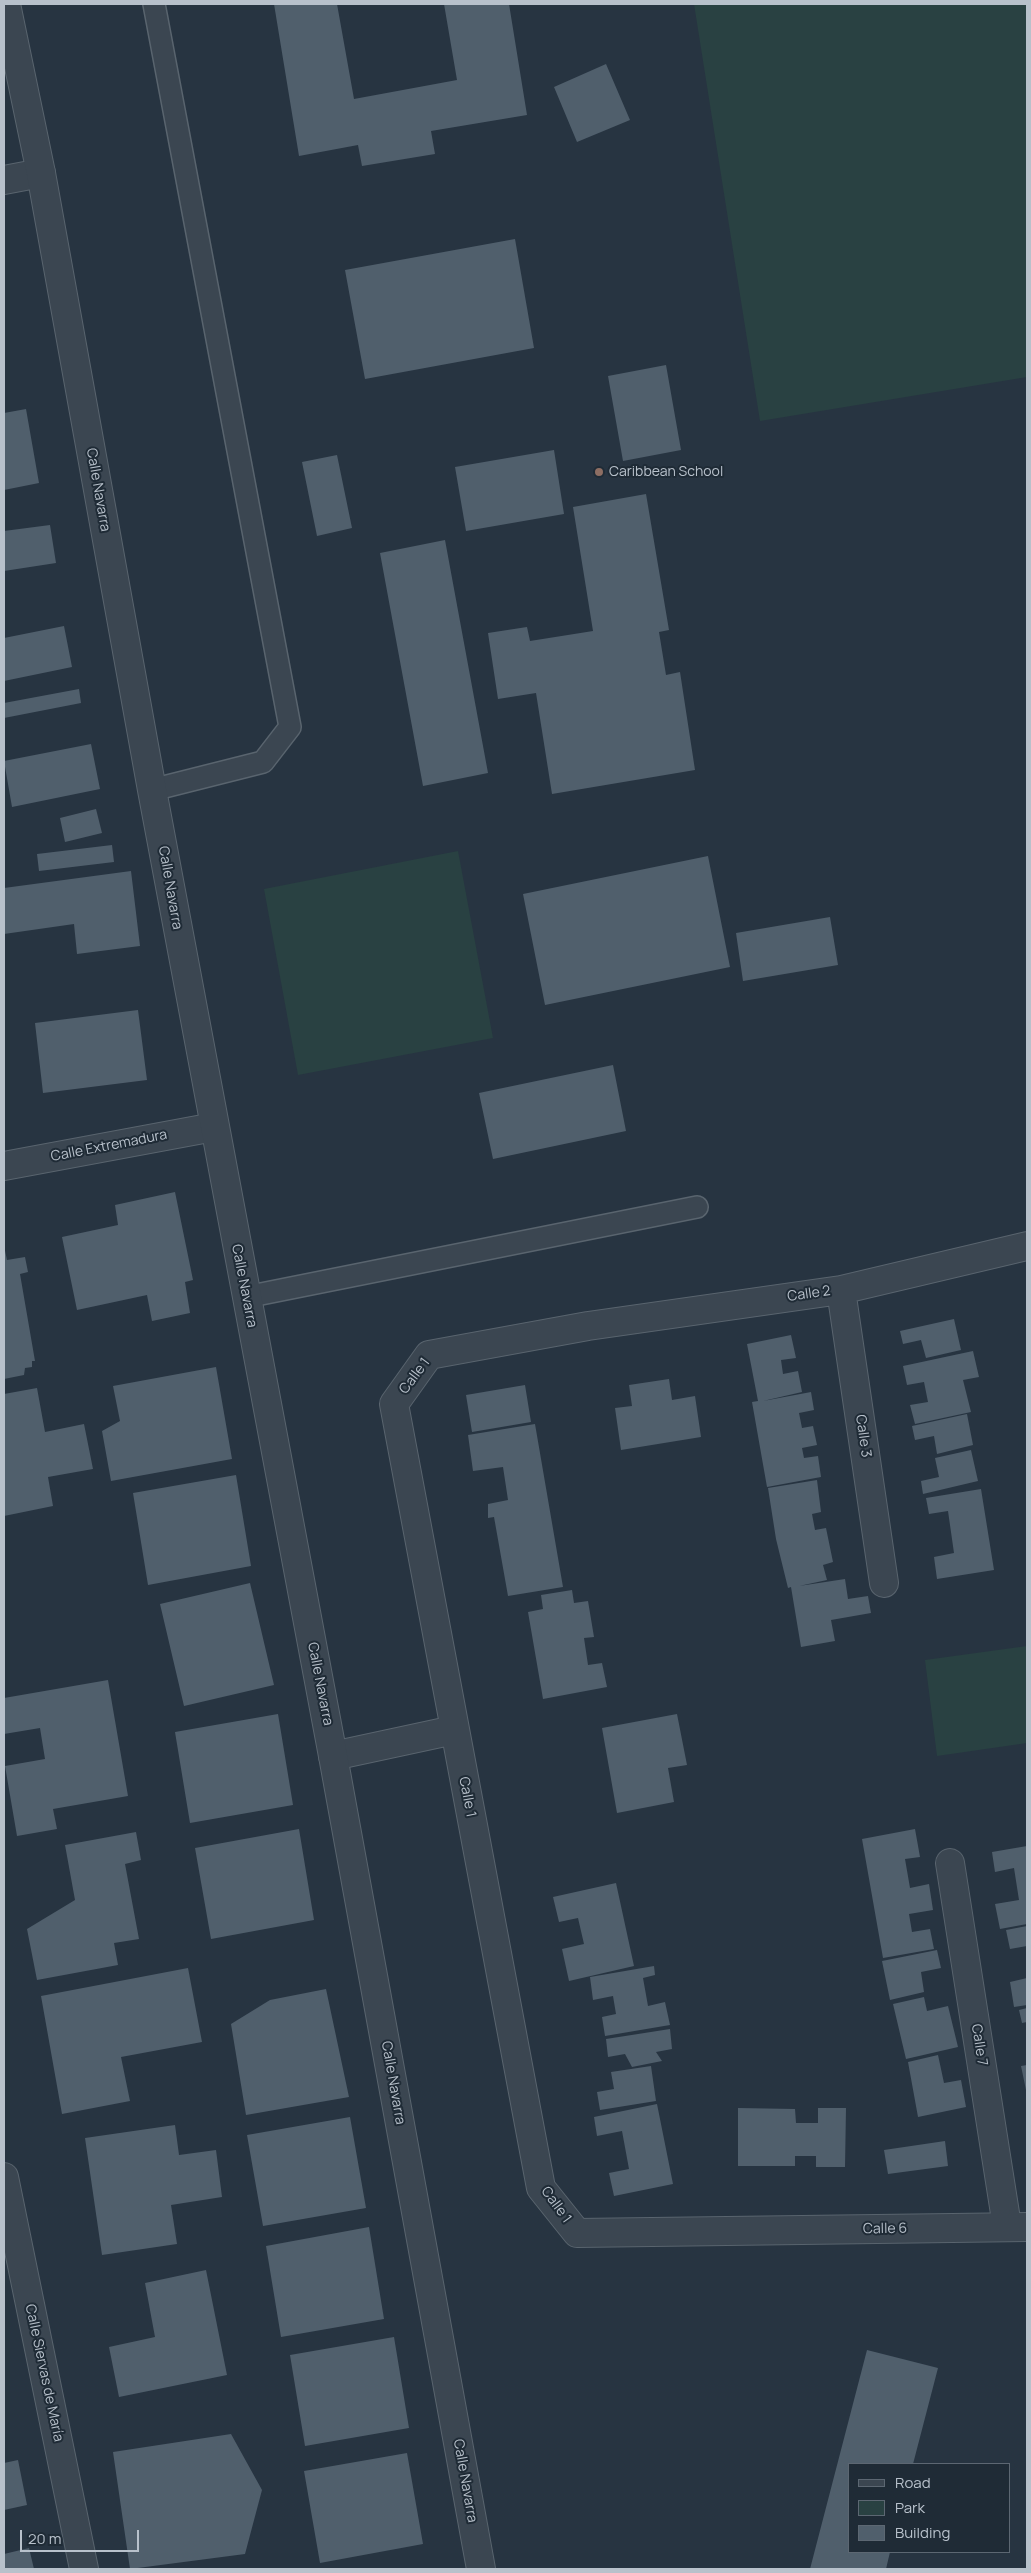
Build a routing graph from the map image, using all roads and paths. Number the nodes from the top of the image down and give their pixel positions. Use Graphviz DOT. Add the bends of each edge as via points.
graph roads {
  1 [pos="6,4"];
  2 [pos="154,4"];
  3 [pos="41,173"];
  4 [pos="4,180"];
  5 [pos="152,790"];
  6 [pos="214,1127"];
  7 [pos="4,1166"];
  8 [pos="697,1207"];
  9 [pos="1027,1246"];
  10 [pos="841,1290"];
  11 [pos="246,1297"];
  12 [pos="588,1326"];
  13 [pos="884,1583"];
  14 [pos="454,1730"];
  15 [pos="333,1756"];
  16 [pos="950,1863"];
  17 [pos="4,2177"];
  18 [pos="1017,2226"];
  19 [pos="744,2232"];
  20 [pos="84,2569"];
  21 [pos="481,2569"];
  1 -- 3 [label="street, Calle Navarra"];
  2 -- 5 [label="lane" via="290,726 263,762"];
  3 -- 4 [label="street"];
  3 -- 5 [label="street, Calle Navarra"];
  5 -- 6 [label="street, Calle Navarra"];
  6 -- 7 [label="street, Calle Extremadura"];
  6 -- 11 [label="street, Calle Navarra"];
  8 -- 11 [label="lane"];
  9 -- 10 [label="street, Calle 2"];
  10 -- 12 [label="street, Calle 2"];
  10 -- 13 [label="street, Calle 3"];
  11 -- 15 [label="street, Calle Navarra"];
  12 -- 14 [label="street, Calle 1" via="429,1355 394,1404"];
  14 -- 15 [label="street"];
  14 -- 19 [label="street, Calle 1" via="541,2188 578,2233"];
  15 -- 21 [label="street, Calle Navarra"];
  16 -- 18 [label="street, Calle 7"];
  17 -- 20 [label="street, Calle Siervas de María"];
  18 -- 19 [label="street, Calle 6"];
}
